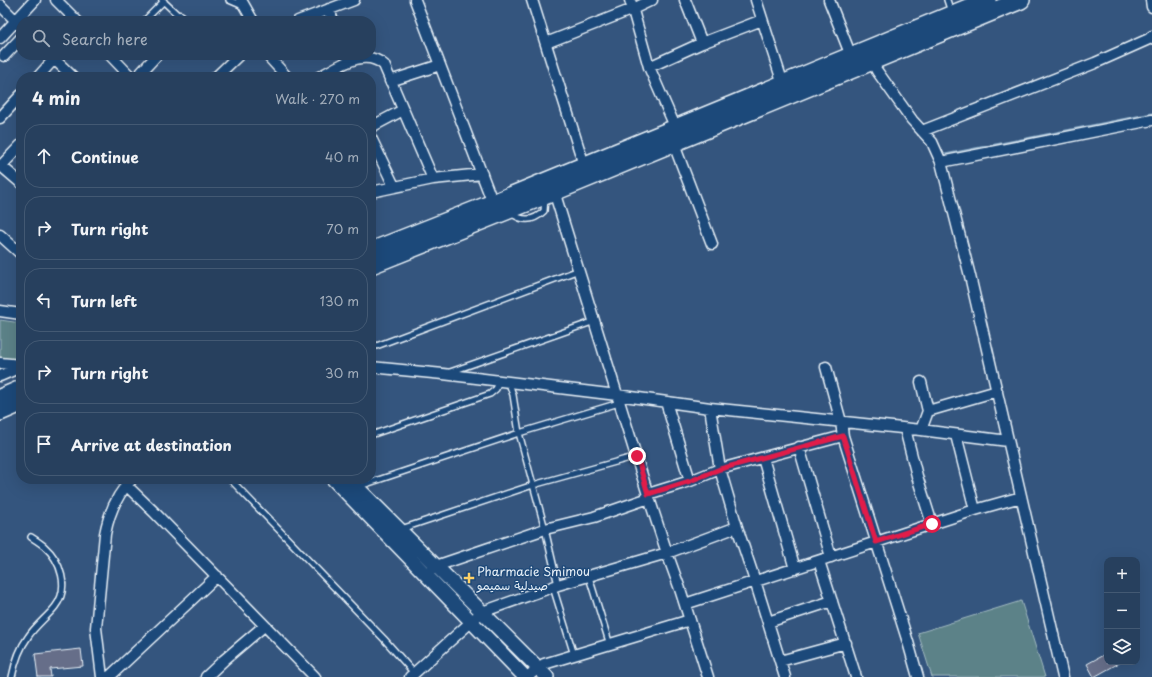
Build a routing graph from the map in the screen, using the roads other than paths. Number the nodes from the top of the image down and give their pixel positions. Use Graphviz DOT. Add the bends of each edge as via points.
graph roads {
  1 [pos="35,0"];
  2 [pos="56,0"];
  3 [pos="229,0"];
  4 [pos="354,0"];
  5 [pos="415,0"];
  6 [pos="532,0"];
  7 [pos="652,0"];
  8 [pos="686,0"];
  9 [pos="756,0"];
  10 [pos="829,0"];
  11 [pos="1021,0"];
  12 [pos="1151,0"];
  13 [pos="163,1"];
  14 [pos="986,3"];
  15 [pos="243,4"];
  16 [pos="632,4"];
  17 [pos="0,5"];
  18 [pos="949,7"];
  19 [pos="1152,7"];
  20 [pos="329,9"];
  21 [pos="23,16"];
  22 [pos="71,16"];
  23 [pos="149,16"];
  24 [pos="179,16"];
  25 [pos="250,16"];
  26 [pos="311,16"];
  27 [pos="331,16"];
  28 [pos="762,20"];
  29 [pos="16,21"];
  30 [pos="16,25"];
  31 [pos="1152,36"];
  32 [pos="0,38"];
  33 [pos="16,42"];
  34 [pos="546,43"];
  35 [pos="702,43"];
  36 [pos="1,56"];
  37 [pos="861,59"];
  38 [pos="50,60"];
  39 [pos="55,60"];
  40 [pos="115,60"];
  41 [pos="152,60"];
  42 [pos="234,60"];
  43 [pos="272,60"];
  44 [pos="343,60"];
  45 [pos="376,60"];
  46 [pos="440,65"];
  47 [pos="649,67"];
  48 [pos="42,72"];
  49 [pos="68,72"];
  50 [pos="126,72"];
  51 [pos="142,72"];
  52 [pos="221,72"];
  53 [pos="282,72"];
  54 [pos="326,72"];
  55 [pos="390,81"];
  56 [pos="785,90"];
  57 [pos="16,100"];
  58 [pos="403,110"];
  59 [pos="0,118"];
  60 [pos="1152,120"];
  61 [pos="376,124"];
  62 [pos="922,131"];
  63 [pos="676,136"];
  64 [pos="376,148"];
  65 [pos="16,151"];
  66 [pos="941,162"];
  67 [pos="584,165"];
  68 [pos="0,166"];
  69 [pos="482,174"];
  70 [pos="16,179"];
  71 [pos="433,179"];
  72 [pos="394,186"];
  73 [pos="549,189"];
  74 [pos="376,191"];
  75 [pos="499,209"];
  76 [pos="0,235"];
  77 [pos="712,244"];
  78 [pos="16,249"];
  79 [pos="376,249"];
  80 [pos="376,263"];
  81 [pos="579,270"];
  82 [pos="0,311"];
  83 [pos="16,313"];
  84 [pos="595,321"];
  85 [pos="376,346"];
  86 [pos="0,363"];
  87 [pos="16,365"];
  88 [pos="376,367"];
  89 [pos="16,368"];
  90 [pos="826,368"];
  91 [pos="443,374"];
  92 [pos="0,376"];
  93 [pos="499,382"];
  94 [pos="921,382"];
  95 [pos="509,383"];
  96 [pos="16,391"];
  97 [pos="997,391"];
  98 [pos="0,398"];
  99 [pos="618,399"];
  100 [pos="666,402"];
  101 [pos="16,405"];
  102 [pos="710,408"];
  103 [pos="928,411"];
  104 [pos="0,412"];
  105 [pos="841,422"];
  106 [pos="905,429"];
  107 [pos="921,430"];
  108 [pos="376,433"];
  109 [pos="519,433"];
  110 [pos="956,435"];
  111 [pos="843,436"];
  112 [pos="1008,441"];
  113 [pos="799,447"];
  114 [pos="637,456"];
  115 [pos="763,458"];
  116 [pos="720,469"];
  117 [pos="376,479"];
  118 [pos="690,481"];
  119 [pos="125,484"];
  120 [pos="130,484"];
  121 [pos="235,484"];
  122 [pos="533,485"];
  123 [pos="351,487"];
  124 [pos="649,496"];
  125 [pos="1021,497"];
  126 [pos="975,510"];
  127 [pos="932,524"];
  128 [pos="737,527"];
  129 [pos="545,529"];
  130 [pos="400,530"];
  131 [pos="31,537"];
  132 [pos="876,542"];
  133 [pos="667,552"];
  134 [pos="832,557"];
  135 [pos="819,561"];
  136 [pos="436,566"];
  137 [pos="795,568"];
  138 [pos="426,574"];
  139 [pos="217,576"];
  140 [pos="589,577"];
  141 [pos="755,581"];
  142 [pos="556,586"];
  143 [pos="832,600"];
  144 [pos="685,604"];
  145 [pos="482,612"];
  146 [pos="471,620"];
  147 [pos="690,620"];
  148 [pos="768,622"];
  149 [pos="264,626"];
  150 [pos="846,643"];
  151 [pos="610,645"];
  152 [pos="574,656"];
  153 [pos="780,661"];
  154 [pos="543,673"];
  155 [pos="412,675"];
  156 [pos="311,676"];
  157 [pos="12,677"];
  158 [pos="102,677"];
  159 [pos="109,677"];
  160 [pos="206,677"];
  161 [pos="526,677"];
  162 [pos="708,677"];
  163 [pos="785,677"];
  164 [pos="856,677"];
  165 [pos="918,677"];
  166 [pos="1063,677"];
  1 -- 21 [label="street"];
  2 -- 22 [label="street"];
  3 -- 15 [label="lane"];
  4 -- 20 [label="street"];
  5 -- 46 [label="street"];
  6 -- 34 [label="street"];
  7 -- 16 [label="street"];
  8 -- 35 [label="street"];
  9 -- 28 [label="street"];
  10 -- 37 [label="street"];
  11 -- 14 [label="highway"];
  12 -- 19 [label="street"];
  13 -- 23 [label="lane"];
  13 -- 24 [label="lane"];
  14 -- 18 [label="highway"];
  14 -- 37 [label="highway"];
  15 -- 25 [label="street"];
  16 -- 34 [label="street"];
  16 -- 47 [label="street"];
  17 -- 29 [label="street"];
  18 -- 37 [label="highway"];
  20 -- 26 [label="street"];
  20 -- 27 [label="street"];
  28 -- 35 [label="street"];
  28 -- 56 [label="street"];
  30 -- 32 [label="street"];
  31 -- 62 [label="street" via="1095,63"];
  33 -- 36 [label="street"];
  34 -- 67 [label="street"];
  35 -- 47 [label="street"];
  37 -- 56 [label="highway"];
  37 -- 62 [label="street" via="877,71"];
  38 -- 48 [label="street"];
  39 -- 49 [label="street"];
  40 -- 50 [label="street"];
  41 -- 51 [label="street"];
  42 -- 52 [label="street"];
  43 -- 53 [label="street"];
  44 -- 54 [label="street"];
  45 -- 55 [label="street" via="384,65"];
  46 -- 55 [label="street"];
  46 -- 69 [label="street"];
  47 -- 63 [label="street"];
  55 -- 58 [label="street"];
  56 -- 63 [label="highway"];
  57 -- 59 [label="street"];
  58 -- 61 [label="street"];
  58 -- 71 [label="street"];
  60 -- 66 [label="street"];
  62 -- 66 [label="street" via="932,142"];
  63 -- 67 [label="highway"];
  63 -- 73 [label="highway"];
  63 -- 77 [label="street"];
  64 -- 72 [label="street"];
  65 -- 68 [label="street"];
  66 -- 97 [label="street"];
  67 -- 73 [label="highway"];
  68 -- 70 [label="street"];
  69 -- 71 [label="street"];
  69 -- 75 [label="street"];
  71 -- 72 [label="street"];
  72 -- 74 [label="street"];
  73 -- 75 [label="highway"];
  73 -- 81 [label="street"];
  75 -- 79 [label="highway"];
  75 -- 80 [label="highway"];
  76 -- 78 [label="street"];
  81 -- 84 [label="street"];
  81 -- 85 [label="lane"];
  82 -- 83 [label="street"];
  84 -- 91 [label="lane"];
  84 -- 99 [label="street"];
  86 -- 87 [label="street"];
  88 -- 91 [label="street"];
  89 -- 92 [label="street"];
  90 -- 105 [label="street"];
  91 -- 93 [label="street"];
  93 -- 95 [label="street"];
  93 -- 108 [label="lane" via="490,394"];
  94 -- 103 [label="street"];
  95 -- 99 [label="street"];
  95 -- 109 [label="lane"];
  96 -- 98 [label="highway"];
  97 -- 103 [label="street"];
  97 -- 112 [label="street"];
  99 -- 100 [label="street"];
  99 -- 109 [label="lane"];
  99 -- 114 [label="street"];
  100 -- 102 [label="street"];
  100 -- 118 [label="street"];
  101 -- 104 [label="highway"];
  102 -- 105 [label="street"];
  102 -- 116 [label="street"];
  103 -- 107 [label="street"];
  105 -- 106 [label="street"];
  105 -- 111 [label="street"];
  106 -- 107 [label="street"];
  106 -- 127 [label="street"];
  107 -- 110 [label="street"];
  109 -- 117 [label="lane"];
  109 -- 122 [label="lane"];
  110 -- 112 [label="street"];
  110 -- 126 [label="street"];
  111 -- 113 [label="street"];
  111 -- 132 [label="street"];
  112 -- 125 [label="street"];
  113 -- 115 [label="street"];
  113 -- 134 [label="street"];
  114 -- 122 [label="lane"];
  114 -- 124 [label="street"];
  115 -- 116 [label="street"];
  115 -- 137 [label="street"];
  116 -- 118 [label="street"];
  116 -- 128 [label="street"];
  118 -- 124 [label="street"];
  119 -- 158 [label="street" via="112,508 105,534 96,628"];
  120 -- 139 [label="street"];
  121 -- 155 [label="lane" via="384,639"];
  122 -- 129 [label="lane"];
  122 -- 130 [label="lane"];
  123 -- 130 [label="street"];
  123 -- 138 [label="street"];
  124 -- 129 [label="street" via="594,517"];
  124 -- 133 [label="street"];
  125 -- 126 [label="street"];
  125 -- 166 [label="street"];
  126 -- 127 [label="street"];
  127 -- 132 [label="street"];
  128 -- 133 [label="street"];
  128 -- 141 [label="street"];
  129 -- 136 [label="street"];
  129 -- 142 [label="lane"];
  130 -- 136 [label="street"];
  131 -- 157 [label="lane" via="44,546 54,558 61,571 62,591 56,606 28,636 18,652"];
  132 -- 134 [label="street"];
  132 -- 165 [label="street"];
  133 -- 140 [label="street"];
  133 -- 144 [label="street"];
  134 -- 135 [label="street"];
  135 -- 137 [label="street"];
  135 -- 143 [label="street"];
  136 -- 138 [label="street"];
  136 -- 145 [label="street"];
  137 -- 141 [label="street"];
  138 -- 146 [label="street"];
  139 -- 149 [label="street"];
  139 -- 159 [label="street"];
  140 -- 142 [label="street"];
  140 -- 151 [label="lane"];
  141 -- 144 [label="street"];
  141 -- 148 [label="street"];
  142 -- 145 [label="street"];
  142 -- 152 [label="lane"];
  143 -- 148 [label="street"];
  143 -- 150 [label="street"];
  144 -- 147 [label="street"];
  145 -- 146 [label="street"];
  145 -- 154 [label="street"];
  146 -- 155 [label="street"];
  146 -- 161 [label="street"];
  147 -- 151 [label="street"];
  147 -- 162 [label="street"];
  148 -- 153 [label="street"];
  149 -- 156 [label="street"];
  149 -- 160 [label="street"];
  150 -- 153 [label="street"];
  150 -- 164 [label="street"];
  151 -- 152 [label="street"];
  152 -- 154 [label="street" via="544,664"];
  153 -- 163 [label="street"];
  154 -- 161 [label="street"];
}
